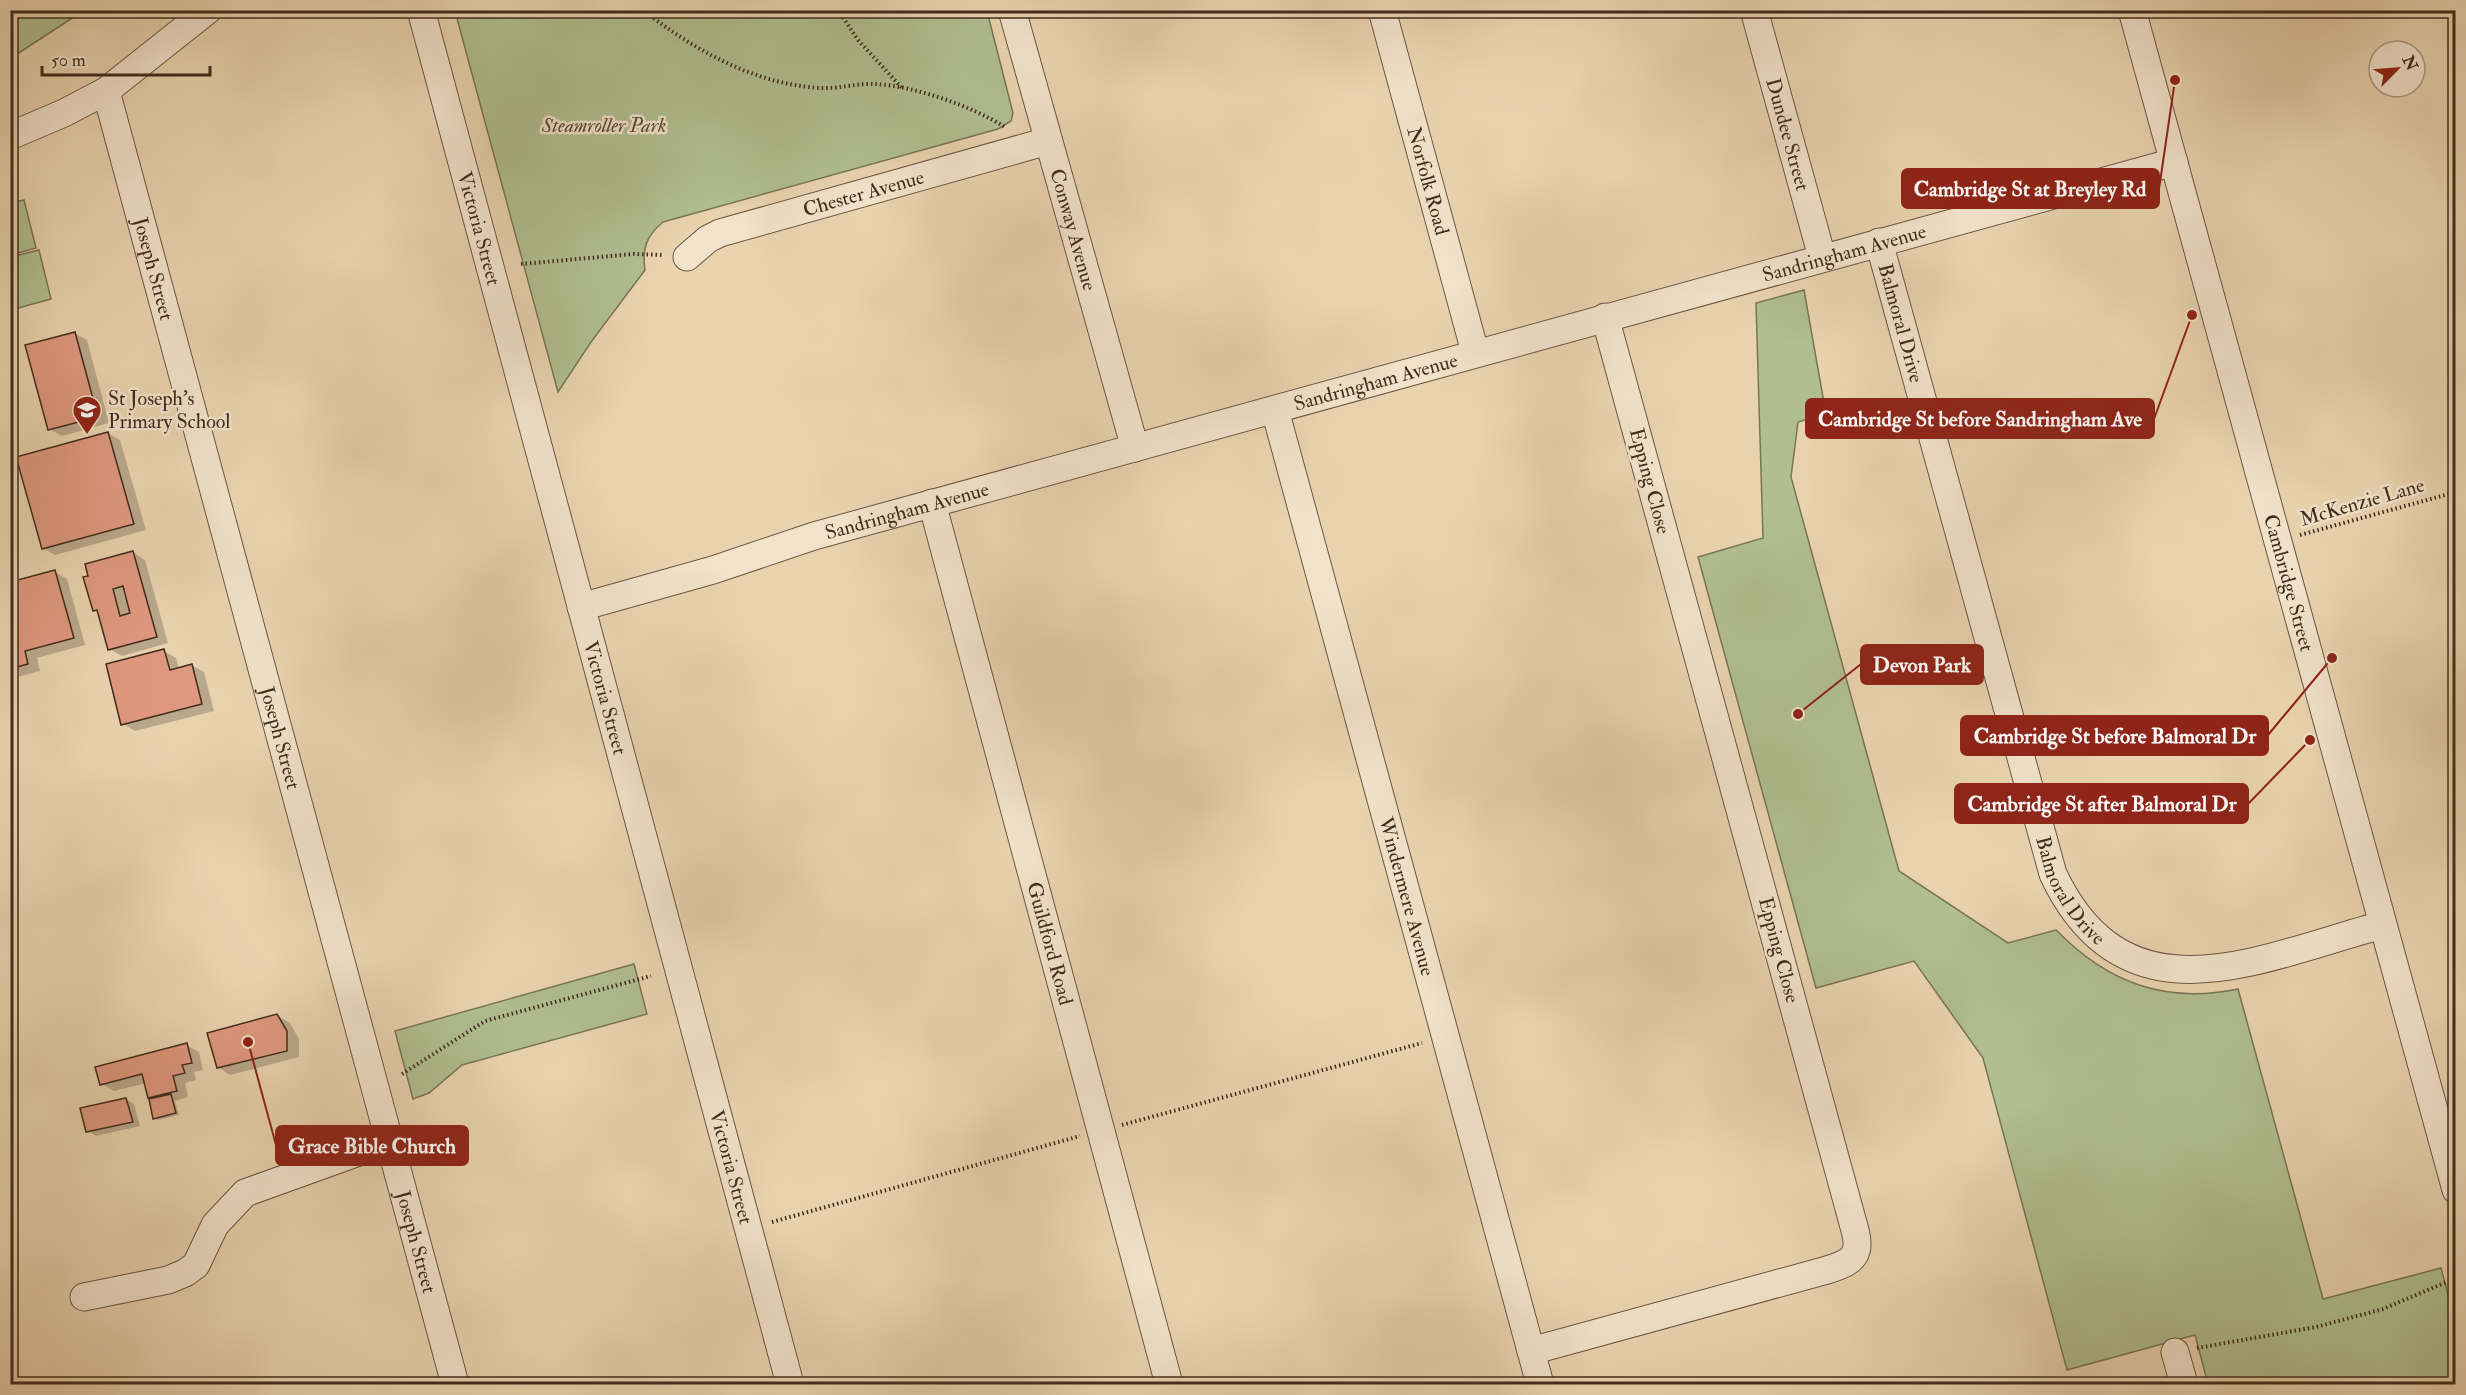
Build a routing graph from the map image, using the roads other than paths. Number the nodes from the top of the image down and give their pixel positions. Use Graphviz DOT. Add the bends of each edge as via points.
graph roads {
  1 [pos="208,10"];
  2 [pos="421,10"];
  3 [pos="1012,10"];
  4 [pos="1382,10"];
  5 [pos="1754,10"];
  6 [pos="2132,10"];
  7 [pos="106,91"];
  8 [pos="10,136"];
  9 [pos="1036,145"];
  10 [pos="2174,162"];
  11 [pos="1879,242"];
  12 [pos="687,257"];
  13 [pos="1822,257"];
  14 [pos="1605,317"];
  15 [pos="1475,352"];
  16 [pos="1275,410"];
  17 [pos="1135,448"];
  18 [pos="932,503"];
  19 [pos="581,608"];
  20 [pos="2382,925"];
  21 [pos="2445,1107"];
  22 [pos="389,1142"];
  23 [pos="2456,1190"];
  24 [pos="84,1298"];
  25 [pos="1531,1351"];
  26 [pos="2175,1352"];
  27 [pos="455,1384"];
  28 [pos="790,1384"];
  29 [pos="1168,1384"];
  30 [pos="1540,1384"];
  31 [pos="2184,1384"];
  1 -- 7 [label="street"];
  2 -- 19 [label="street, Victoria Street"];
  3 -- 9 [label="street, Conway Avenue"];
  4 -- 15 [label="street, Norfolk Road"];
  5 -- 13 [label="street, Dundee Street"];
  6 -- 10 [label="street, Cambridge Street"];
  7 -- 8 [label="street"];
  7 -- 22 [label="street, Joseph Street"];
  9 -- 12 [label="street, Chester Avenue" via="720,233"];
  9 -- 17 [label="street, Conway Avenue"];
  10 -- 11 [label="street, Sandringham Avenue"];
  10 -- 20 [label="street, Cambridge Street"];
  11 -- 13 [label="street, Sandringham Avenue"];
  11 -- 20 [label="street, Balmoral Drive" via="2054,874 2073,911 2084,925 2118,951 2152,967 2176,971 2232,966"];
  13 -- 14 [label="street, Sandringham Avenue"];
  14 -- 15 [label="street, Sandringham Avenue"];
  14 -- 25 [label="street, Epping Close" via="1858,1250 1852,1259 1827,1270"];
  15 -- 16 [label="street, Sandringham Avenue"];
  16 -- 17 [label="street, Sandringham Avenue"];
  16 -- 25 [label="street, Windermere Avenue"];
  17 -- 18 [label="street, Sandringham Avenue"];
  18 -- 19 [label="street, Sandringham Avenue"];
  18 -- 29 [label="street, Guildford Road"];
  19 -- 28 [label="street, Victoria Street"];
  20 -- 21 [label="street, Cambridge Street"];
  21 -- 23 [label="street, Cambridge Street"];
  22 -- 24 [label="street" via="245,1193 215,1225 196,1265 185,1273"];
  22 -- 27 [label="street, Joseph Street"];
  25 -- 30 [label="street, Windermere Avenue"];
  26 -- 31 [label="street"];
}
